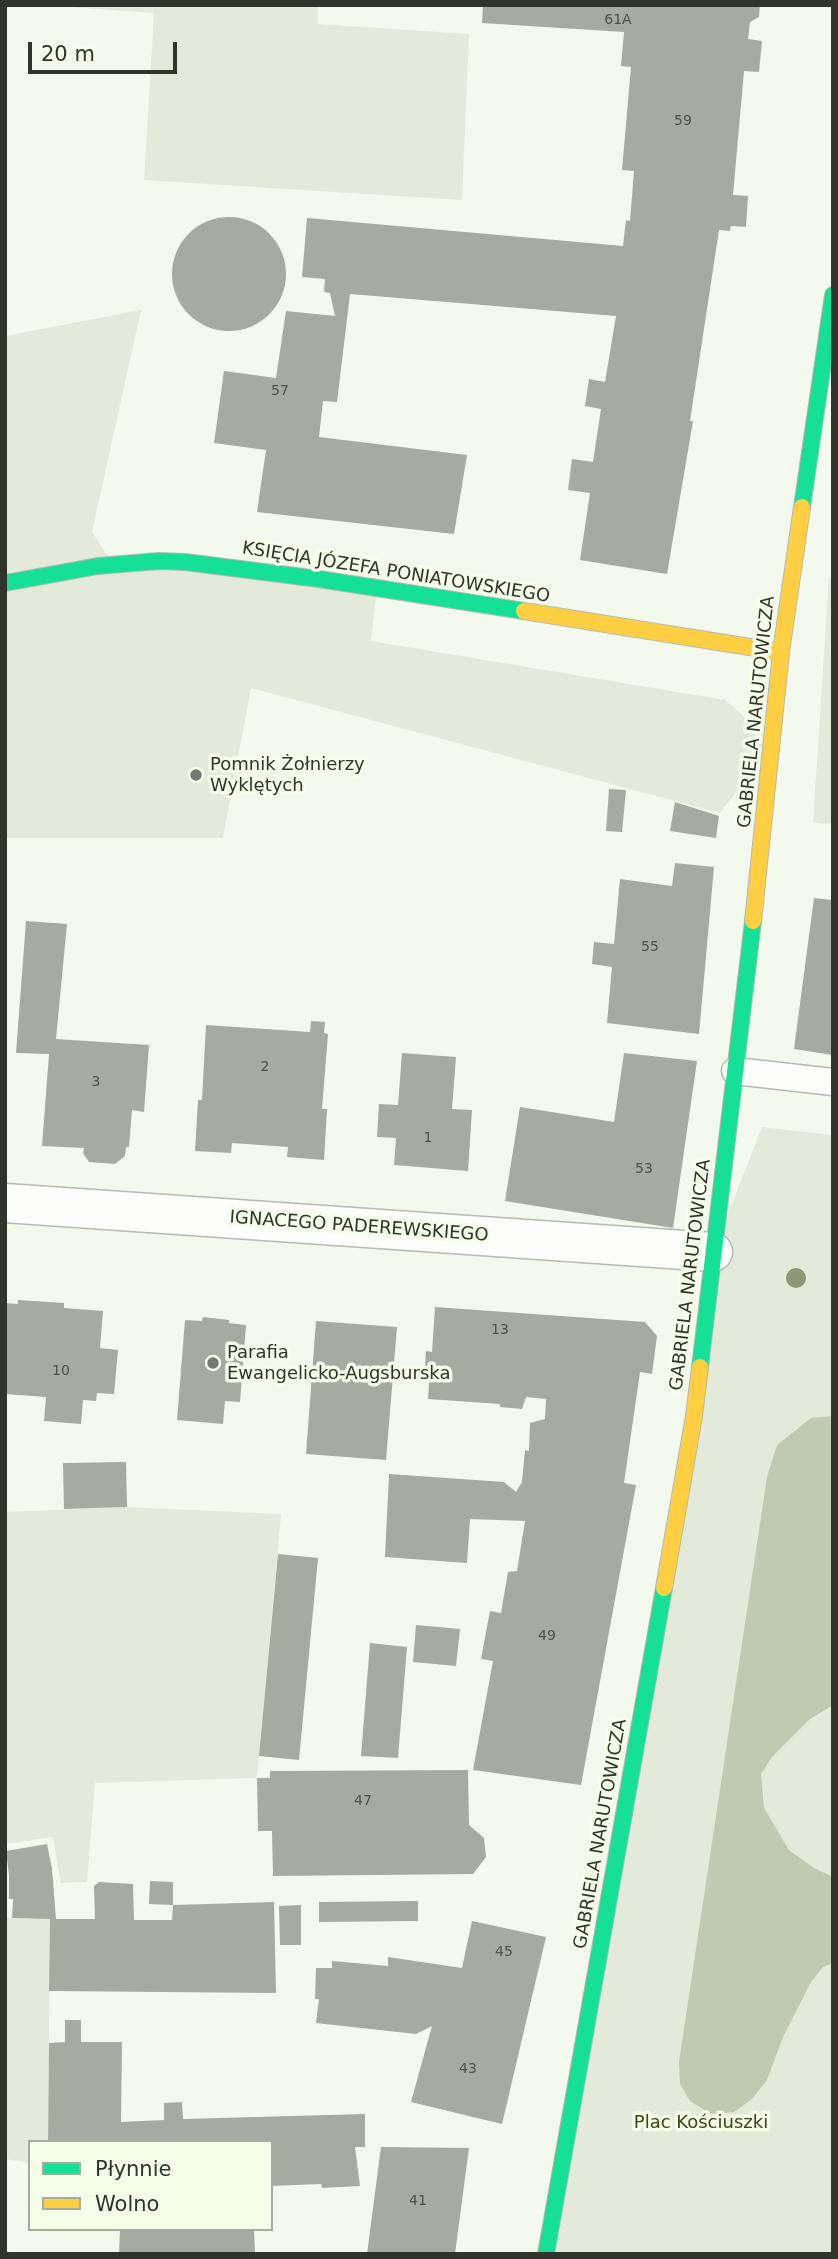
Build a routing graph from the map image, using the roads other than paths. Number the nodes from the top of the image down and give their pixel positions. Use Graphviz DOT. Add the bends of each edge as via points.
graph roads {
  1 [pos="833,295"];
  2 [pos="5,583"];
  3 [pos="781,652"];
  4 [pos="735,1071"];
  5 [pos="833,1082"];
  6 [pos="5,1203"];
  7 [pos="713,1252"];
  8 [pos="546,2254"];
  1 -- 3 [label="street, GABRIELA NARUTOWICZA"];
  2 -- 3 [label="street, KSIĘCIA JÓZEFA PONIATOWSKIEGO" via="106,565 184,562"];
  3 -- 4 [label="street, GABRIELA NARUTOWICZA"];
  4 -- 5 [label="lane"];
  4 -- 7 [label="street, GABRIELA NARUTOWICZA"];
  6 -- 7 [label="street, IGNACEGO PADEREWSKIEGO"];
  7 -- 8 [label="street, GABRIELA NARUTOWICZA" via="694,1416"];
}
